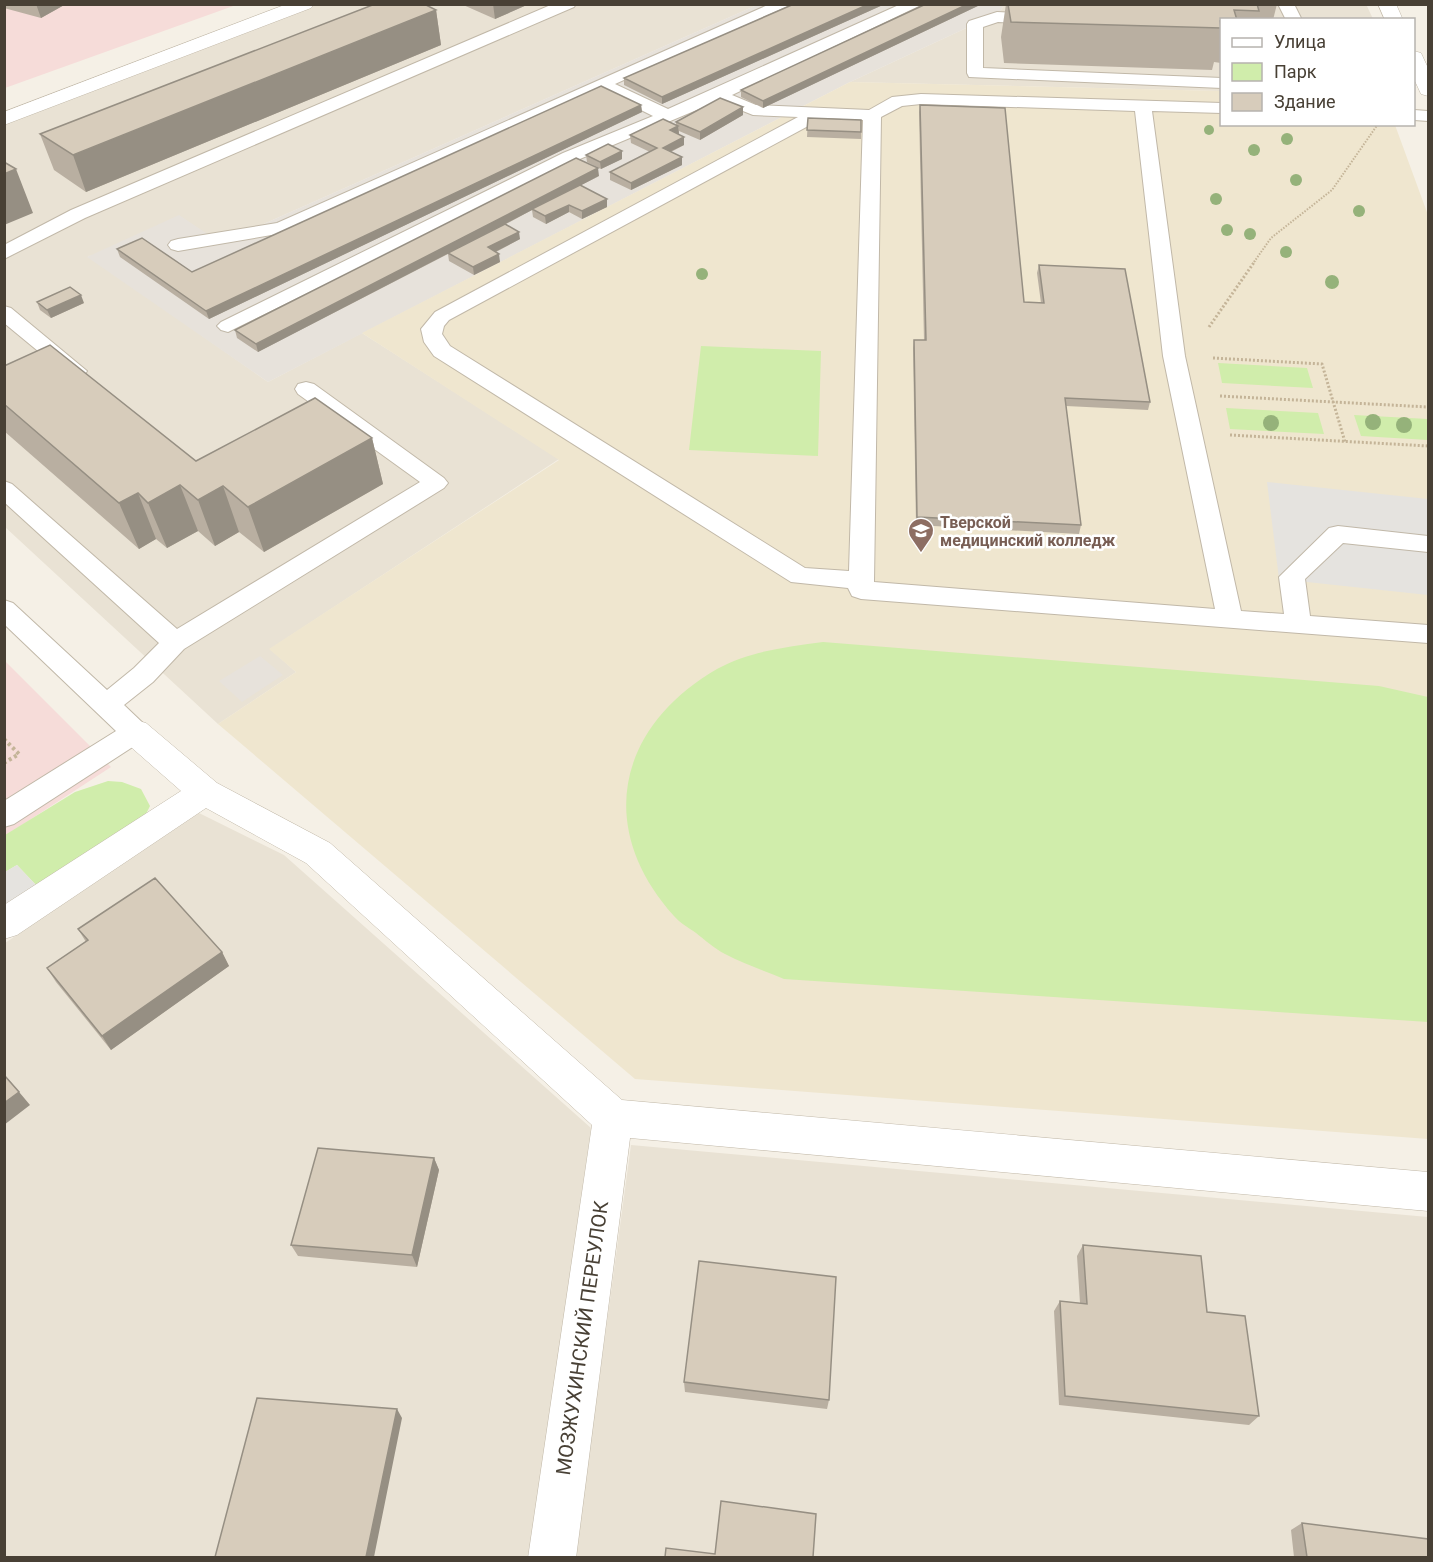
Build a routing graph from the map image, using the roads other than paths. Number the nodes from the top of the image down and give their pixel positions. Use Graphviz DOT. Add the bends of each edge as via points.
graph roads {
  1 [pos="305,4"];
  2 [pos="568,4"];
  3 [pos="784,4"];
  4 [pos="915,4"];
  5 [pos="1286,4"];
  6 [pos="1386,4"];
  7 [pos="1293,18"];
  8 [pos="1393,18"];
  9 [pos="1053,19"];
  10 [pos="1415,61"];
  11 [pos="1220,82"];
  12 [pos="601,84"];
  13 [pos="1428,90"];
  14 [pos="718,95"];
  15 [pos="1143,105"];
  16 [pos="1220,108"];
  17 [pos="819,113"];
  18 [pos="872,115"];
  19 [pos="668,116"];
  20 [pos="4,119"];
  21 [pos="178,245"];
  22 [pos="4,253"];
  23 [pos="4,312"];
  24 [pos="228,326"];
  25 [pos="306,389"];
  26 [pos="4,405"];
  27 [pos="4,489"];
  28 [pos="1428,543"];
  29 [pos="861,580"];
  30 [pos="4,609"];
  31 [pos="1230,618"];
  32 [pos="1298,624"];
  33 [pos="1428,634"];
  34 [pos="175,642"];
  35 [pos="107,703"];
  36 [pos="135,732"];
  37 [pos="205,792"];
  38 [pos="4,816"];
  39 [pos="4,924"];
  40 [pos="613,1118"];
  41 [pos="1428,1192"];
  42 [pos="552,1557"];
  1 -- 20 [label="street"];
  2 -- 22 [label="lane" via="78,214"];
  3 -- 12 [label="lane"];
  4 -- 14 [label="lane"];
  5 -- 7 [label="lane"];
  6 -- 8 [label="street"];
  9 -- 11 [label="lane" via="997,17 975,24 975,73"];
  10 -- 13 [label="street"];
  12 -- 19 [label="lane"];
  12 -- 21 [label="lane" via="282,228"];
  14 -- 17 [label="lane" via="753,110"];
  14 -- 19 [label="lane"];
  15 -- 16 [label="lane"];
  15 -- 18 [label="lane" via="921,99 898,101"];
  15 -- 31 [label="lane" via="1173,356"];
  17 -- 18 [label="lane"];
  17 -- 29 [label="lane" via="442,316 434,323 431,334 442,351 800,576"];
  18 -- 29 [label="lane"];
  19 -- 24 [label="lane" via="569,157"];
  23 -- 26 [label="lane" via="76,371"];
  25 -- 34 [label="lane" via="436,483"];
  27 -- 34 [label="lane"];
  28 -- 32 [label="lane" via="1338,534 1292,577"];
  29 -- 31 [label="lane" via="861,590"];
  30 -- 35 [label="lane"];
  31 -- 32 [label="lane"];
  32 -- 33 [label="lane"];
  34 -- 35 [label="lane" via="126,692"];
  35 -- 36 [label="lane"];
  36 -- 37 [label="street"];
  36 -- 38 [label="lane"];
  37 -- 39 [label="street"];
  37 -- 40 [label="street" via="318,853"];
  40 -- 41 [label="street"];
  40 -- 42 [label="street, МОЗЖУХИНСКИЙ ПЕРЕУЛОК"];
}
